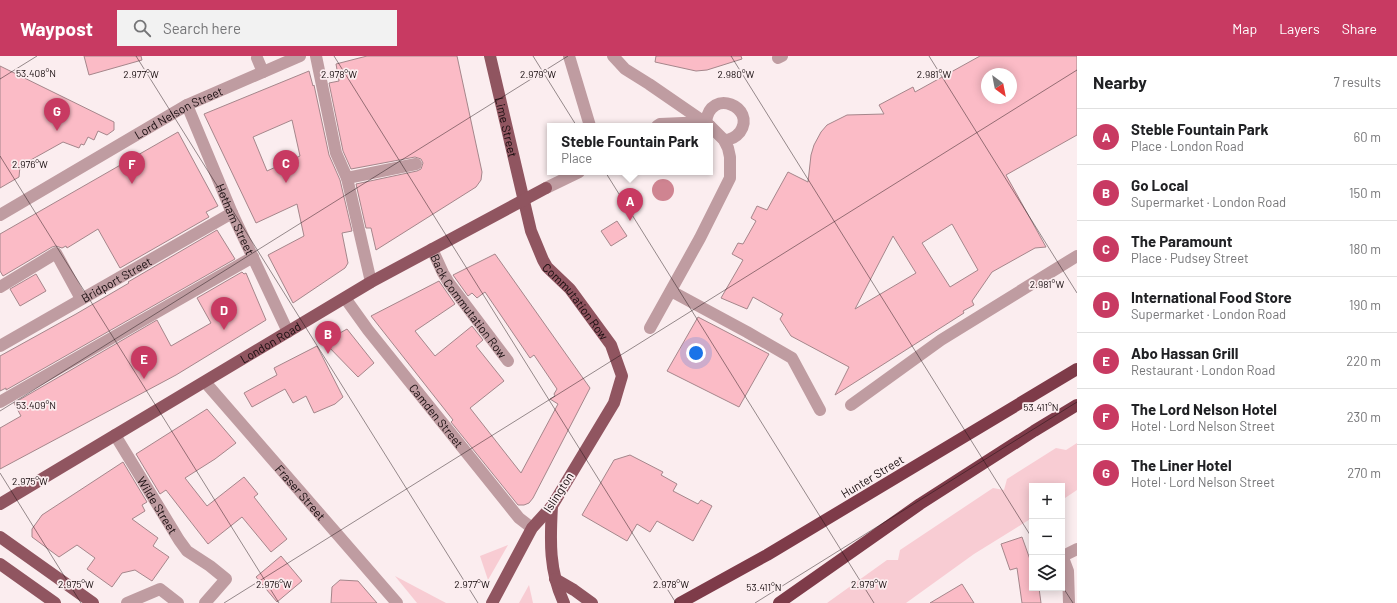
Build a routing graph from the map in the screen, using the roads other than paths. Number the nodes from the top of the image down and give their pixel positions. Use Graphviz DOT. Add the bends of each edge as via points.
graph roads {
  1 [pos="300,56"];
  2 [pos="316,56"];
  3 [pos="490,56"];
  4 [pos="569,56"];
  5 [pos="613,56"];
  6 [pos="257,58"];
  7 [pos="263,72"];
  8 [pos="187,105"];
  9 [pos="589,123"];
  10 [pos="705,123"];
  11 [pos="708,123"];
  12 [pos="713,130"];
  13 [pos="724,140"];
  14 [pos="416,164"];
  15 [pos="573,175"];
  16 [pos="347,178"];
  17 [pos="546,188"];
  18 [pos="524,199"];
  19 [pos="232,212"];
  20 [pos="0,215"];
  21 [pos="432,249"];
  22 [pos="1077,256"];
  23 [pos="253,257"];
  24 [pos="371,282"];
  25 [pos="0,286"];
  26 [pos="671,292"];
  27 [pos="345,298"];
  28 [pos="81,299"];
  29 [pos="650,328"];
  30 [pos="288,332"];
  31 [pos="0,346"];
  32 [pos="508,362"];
  33 [pos="1077,370"];
  34 [pos="205,382"];
  35 [pos="0,402"];
  36 [pos="614,403"];
  37 [pos="851,405"];
  38 [pos="1077,405"];
  39 [pos="820,410"];
  40 [pos="115,435"];
  41 [pos="0,504"];
  42 [pos="552,506"];
  43 [pos="532,528"];
  44 [pos="0,537"];
  45 [pos="1077,549"];
  46 [pos="1065,554"];
  47 [pos="1065,563"];
  48 [pos="0,564"];
  49 [pos="555,579"];
  50 [pos="55,603"];
  51 [pos="93,603"];
  52 [pos="127,603"];
  53 [pos="178,603"];
  54 [pos="205,603"];
  55 [pos="397,603"];
  56 [pos="492,603"];
  57 [pos="564,603"];
  58 [pos="592,603"];
  59 [pos="680,603"];
  60 [pos="779,603"];
  61 [pos="1069,603"];
  1 -- 7 [label="street, Lord Nelson Street"];
  2 -- 16 [label="street" via="336,153"];
  3 -- 18 [label="main road, Lime Street"];
  4 -- 9 [label="street"];
  5 -- 10 [label="street" via="625,69"];
  6 -- 7 [label="street"];
  7 -- 8 [label="street, Lord Nelson Street"];
  8 -- 19 [label="street, Hotham Street"];
  8 -- 20 [label="street, Lord Nelson Street"];
  11 -- 13 [label="street" via="706,116 716,105 728,103 739,110 743,119 742,128 734,137"];
  12 -- 13 [label="street"];
  13 -- 26 [label="street" via="730,157 730,178"];
  14 -- 16 [label="street"];
  15 -- 17 [label="street"];
  16 -- 24 [label="street"];
  17 -- 18 [label="main road, London Road"];
  18 -- 21 [label="main road, London Road"];
  18 -- 36 [label="main road, Commutation Row" via="531,231 547,267 570,289 611,345 622,376"];
  19 -- 23 [label="street, Hotham Street"];
  19 -- 28 [label="street, Bridport Street"];
  21 -- 24 [label="main road, London Road"];
  21 -- 32 [label="street, Back Commutation Row" via="449,283"];
  22 -- 37 [label="street" via="941,340"];
  23 -- 30 [label="street, Hotham Street"];
  23 -- 35 [label="street"];
  24 -- 27 [label="main road, London Road"];
  25 -- 28 [label="street" via="56,253"];
  26 -- 29 [label="street"];
  26 -- 39 [label="street" via="792,358"];
  27 -- 30 [label="main road, London Road"];
  27 -- 43 [label="street, Camden Street" via="519,518"];
  28 -- 31 [label="street, Bridport Street"];
  30 -- 34 [label="main road, London Road"];
  33 -- 59 [label="highway, Hunter Street" via="767,555"];
  34 -- 40 [label="main road, London Road"];
  34 -- 55 [label="street, Fraser Street"];
  36 -- 42 [label="main road, Islington"];
  38 -- 60 [label="highway" via="920,504"];
  40 -- 41 [label="main road, London Road"];
  40 -- 54 [label="street, Wilde Street" via="187,551 226,580"];
  42 -- 43 [label="main road, Islington"];
  42 -- 49 [label="main road" via="551,555"];
  43 -- 56 [label="main road, Islington"];
  44 -- 51 [label="main road"];
  45 -- 46 [label="street"];
  47 -- 61 [label="street" via="1068,571"];
  48 -- 50 [label="main road"];
  49 -- 57 [label="main road"];
  49 -- 58 [label="main road"];
  52 -- 53 [label="street" via="160,589"];
}
